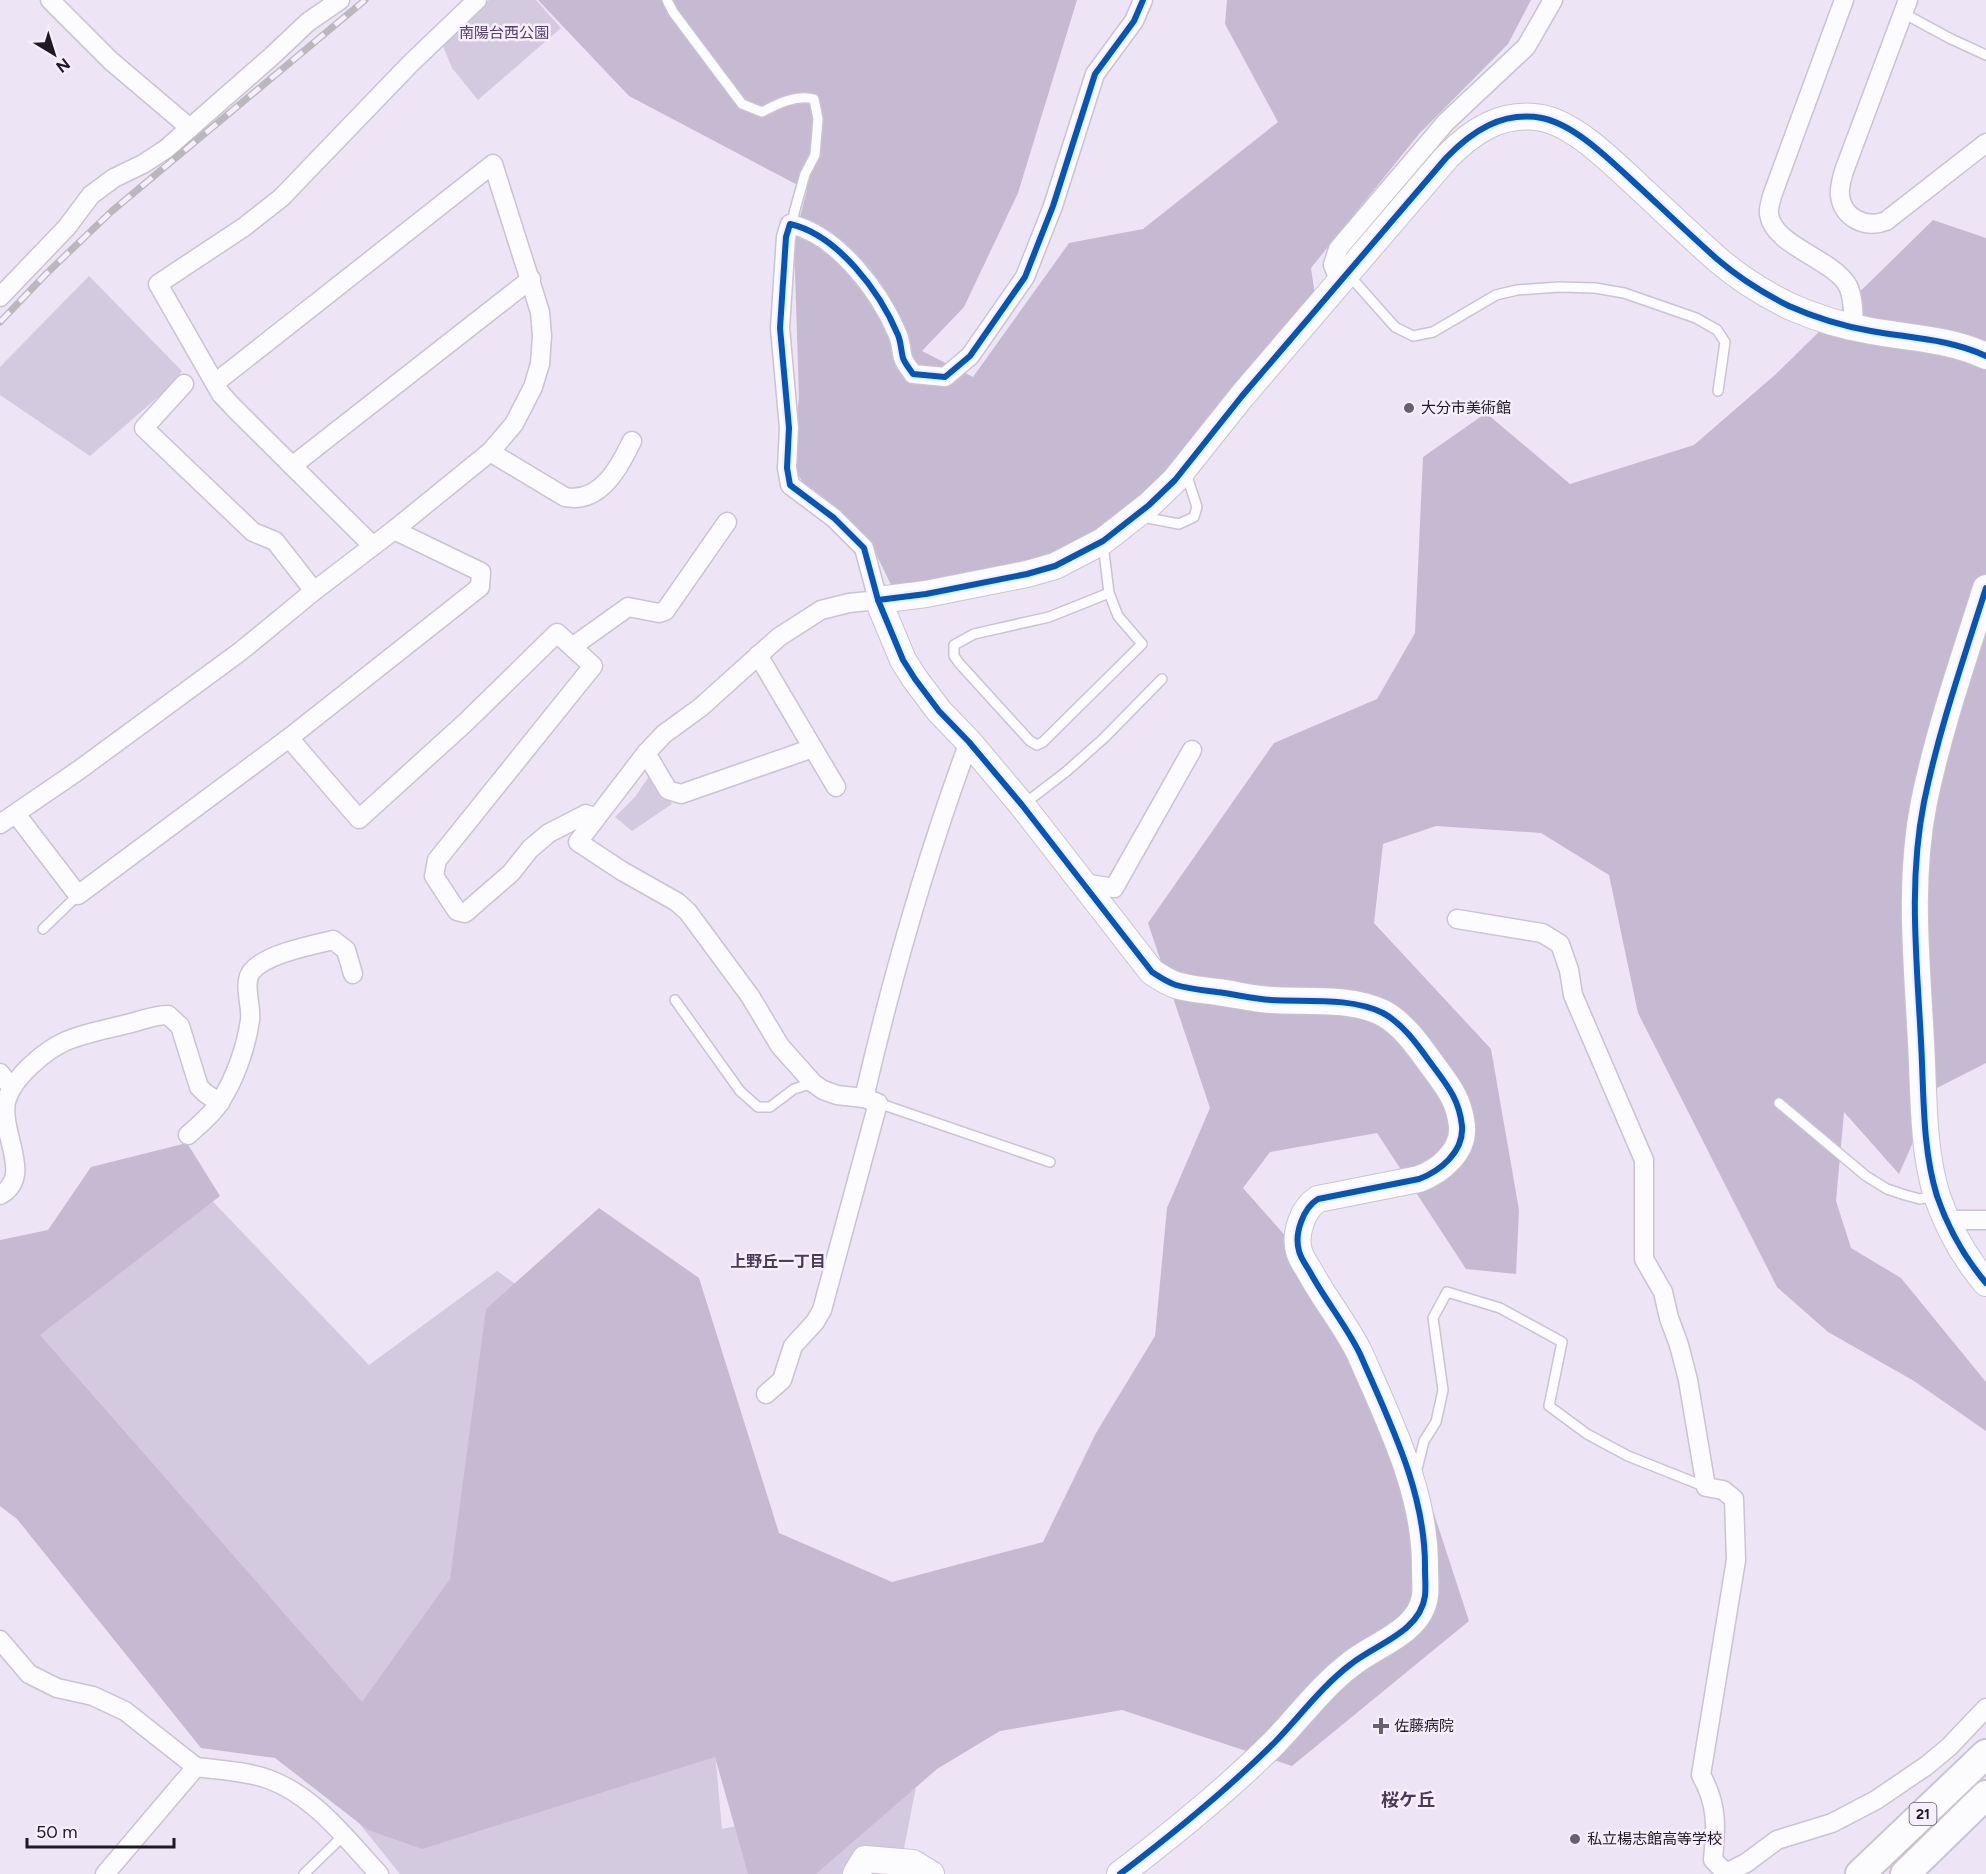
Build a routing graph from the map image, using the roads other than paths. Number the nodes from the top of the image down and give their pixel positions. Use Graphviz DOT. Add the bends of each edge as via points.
graph roads {
  1 [pos="340,0"];
  2 [pos="477,0"];
  3 [pos="667,0"];
  4 [pos="1143,0"];
  5 [pos="1553,0"];
  6 [pos="1844,0"];
  7 [pos="55,2"];
  8 [pos="1906,7"];
  9 [pos="1986,55"];
  10 [pos="190,128"];
  11 [pos="1986,143"];
  12 [pos="793,225"];
  13 [pos="1344,278"];
  14 [pos="531,279"];
  15 [pos="0,297"];
  16 [pos="1854,328"];
  17 [pos="1986,356"];
  18 [pos="215,383"];
  19 [pos="184,384"];
  20 [pos="1718,391"];
  21 [pos="632,441"];
  22 [pos="490,452"];
  23 [pos="292,466"];
  24 [pos="1185,468"];
  25 [pos="1136,516"];
  26 [pos="727,522"];
  27 [pos="394,530"];
  28 [pos="1103,541"];
  29 [pos="373,546"];
  30 [pos="1986,588"];
  31 [pos="314,591"];
  32 [pos="1109,593"];
  33 [pos="878,600"];
  34 [pos="572,647"];
  35 [pos="758,655"];
  36 [pos="1162,678"];
  37 [pos="289,738"];
  38 [pos="969,742"];
  39 [pos="813,748"];
  40 [pos="1192,750"];
  41 [pos="645,753"];
  42 [pos="836,787"];
  43 [pos="1022,805"];
  44 [pos="595,818"];
  45 [pos="8,819"];
  46 [pos="1083,883"];
  47 [pos="78,895"];
  48 [pos="1457,919"];
  49 [pos="43,930"];
  50 [pos="353,974"];
  51 [pos="675,1000"];
  52 [pos="0,1073"];
  53 [pos="813,1083"];
  54 [pos="12,1088"];
  55 [pos="871,1100"];
  56 [pos="220,1103"];
  57 [pos="1779,1104"];
  58 [pos="188,1135"];
  59 [pos="1050,1162"];
  60 [pos="0,1195"];
  61 [pos="1937,1195"];
  62 [pos="1946,1220"];
  63 [pos="1986,1220"];
  64 [pos="1986,1283"];
  65 [pos="766,1394"];
  66 [pos="1413,1483"];
  67 [pos="1706,1487"];
  68 [pos="0,1640"];
  69 [pos="1986,1708"];
  70 [pos="1986,1754"];
  71 [pos="196,1767"];
  72 [pos="1986,1795"];
  73 [pos="343,1836"];
  74 [pos="1898,1838"];
  75 [pos="1917,1870"];
  76 [pos="105,1874"];
  77 [pos="304,1874"];
  78 [pos="379,1874"];
  79 [pos="856,1874"];
  80 [pos="931,1874"];
  81 [pos="1120,1874"];
  82 [pos="1860,1874"];
  1 -- 10 [label="street" via="308,22"];
  2 -- 18 [label="street" via="281,198 158,284"];
  3 -- 12 [label="lane" via="742,104 762,112 805,96 814,99 818,119 815,154"];
  4 -- 12 [label="street" via="1134,21 1095,74 1053,206 1025,277 970,356 945,377 914,374 903,359 899,337 878,297 850,260 802,227"];
  5 -- 13 [label="street" via="1526,47 1446,122 1338,249 1333,265"];
  6 -- 16 [label="street" via="1772,196 1769,214 1782,236 1844,280 1851,295"];
  7 -- 10 [label="street" via="111,61"];
  8 -- 9 [label="lane" via="1950,39"];
  8 -- 11 [label="street" via="1844,171 1839,195 1843,206 1857,221 1868,225 1886,221"];
  10 -- 15 [label="street" via="166,149 91,195 67,227"];
  12 -- 33 [label="street" via="790,224 786,237 780,328 790,485 834,518 864,548"];
  13 -- 16 [label="street" via="1461,142 1504,118 1541,118 1567,128 1588,143 1747,282 1802,312"];
  13 -- 20 [label="lane" via="1395,327 1413,336 1433,332 1496,295 1517,290 1559,286 1624,293 1696,318 1717,330 1725,342"];
  13 -- 24 [label="street"];
  14 -- 18 [label="street" via="493,164"];
  14 -- 22 [label="street" via="540,312 540,364 524,407"];
  14 -- 23 [label="street"];
  16 -- 17 [label="street" via="1933,340"];
  18 -- 23 [label="street" via="234,408"];
  19 -- 31 [label="street" via="144,428 254,532 275,541"];
  21 -- 22 [label="street" via="611,478 588,496 576,499 565,497"];
  22 -- 27 [label="street"];
  23 -- 29 [label="street"];
  24 -- 25 [label="street"];
  24 -- 25 [label="lane" via="1197,507 1194,517 1179,524"];
  25 -- 28 [label="street"];
  26 -- 34 [label="street" via="665,611 628,607"];
  27 -- 29 [label="street"];
  27 -- 37 [label="street" via="481,572 480,587"];
  28 -- 32 [label="lane"];
  28 -- 33 [label="street" via="1055,566 1027,574"];
  29 -- 31 [label="street"];
  30 -- 61 [label="street" via="1933,763 1916,861 1914,920 1926,1128"];
  31 -- 45 [label="street" via="242,651"];
  32 -- 32 [label="lane" via="1049,617 974,634 954,645 959,663 1037,745 1142,644 1118,616"];
  33 -- 35 [label="street" via="821,610"];
  33 -- 38 [label="street" via="915,679"];
  34 -- 37 [label="street" via="557,633 359,819"];
  34 -- 44 [label="street" via="592,666 437,860 434,876 457,911 465,914 549,833 586,813"];
  35 -- 39 [label="street"];
  35 -- 41 [label="street"];
  36 -- 43 [label="lane" via="1104,738"];
  37 -- 47 [label="street"];
  38 -- 43 [label="street"];
  38 -- 55 [label="street" via="946,803 882,1020"];
  39 -- 41 [label="street" via="681,794 668,790"];
  39 -- 42 [label="street"];
  40 -- 46 [label="street" via="1114,888"];
  41 -- 44 [label="street"];
  43 -- 46 [label="street"];
  44 -- 53 [label="street" via="579,842 688,912 750,996 780,1046"];
  45 -- 47 [label="street"];
  46 -- 66 [label="street" via="1148,967 1164,980 1269,1000 1324,1001 1382,1013 1399,1024 1456,1098 1462,1131 1449,1161 1419,1179 1318,1199 1310,1204 1298,1230 1299,1253 1360,1354"];
  47 -- 49 [label="lane"];
  48 -- 67 [label="street" via="1542,933 1560,944 1573,995 1644,1160 1644,1259 1663,1292 1680,1346"];
  50 -- 56 [label="street" via="346,950 333,940 296,948 254,969 248,985 248,1031 240,1061"];
  51 -- 53 [label="lane" via="740,1091 758,1107 770,1107 794,1089"];
  52 -- 54 [label="street"];
  53 -- 55 [label="street" via="837,1095"];
  54 -- 56 [label="street" via="23,1073 66,1041 168,1015 180,1026 199,1087"];
  54 -- 60 [label="street" via="5,1116 16,1174 9,1190"];
  55 -- 59 [label="lane"];
  55 -- 65 [label="street" via="822,1310 793,1346 782,1380"];
  56 -- 58 [label="street"];
  57 -- 61 [label="lane" via="1849,1164 1880,1185 1920,1199"];
  61 -- 62 [label="street"];
  62 -- 63 [label="street"];
  62 -- 64 [label="street" via="1962,1251"];
  66 -- 67 [label="lane" via="1424,1441 1436,1422 1443,1390 1433,1318 1447,1292 1500,1308 1562,1342 1549,1406 1587,1434 1628,1456"];
  66 -- 81 [label="street" via="1425,1544 1425,1597 1419,1615 1351,1663 1274,1743 1185,1823"];
  67 -- 69 [label="street" via="1724,1490 1734,1499 1736,1560 1701,1776 1710,1791 1717,1824 1713,1860 1726,1873 1777,1840 1832,1824 1876,1800 1949,1747"];
  68 -- 71 [label="street" via="29,1674 125,1711"];
  70 -- 74 [label="main road, 21"];
  71 -- 73 [label="street" via="281,1784 312,1805"];
  71 -- 76 [label="street"];
  72 -- 75 [label="main road, 21"];
  73 -- 77 [label="lane"];
  73 -- 78 [label="street"];
  74 -- 75 [label="street"];
  74 -- 82 [label="main road, 21"];
  79 -- 80 [label="street" via="865,1859 913,1863"];
}
